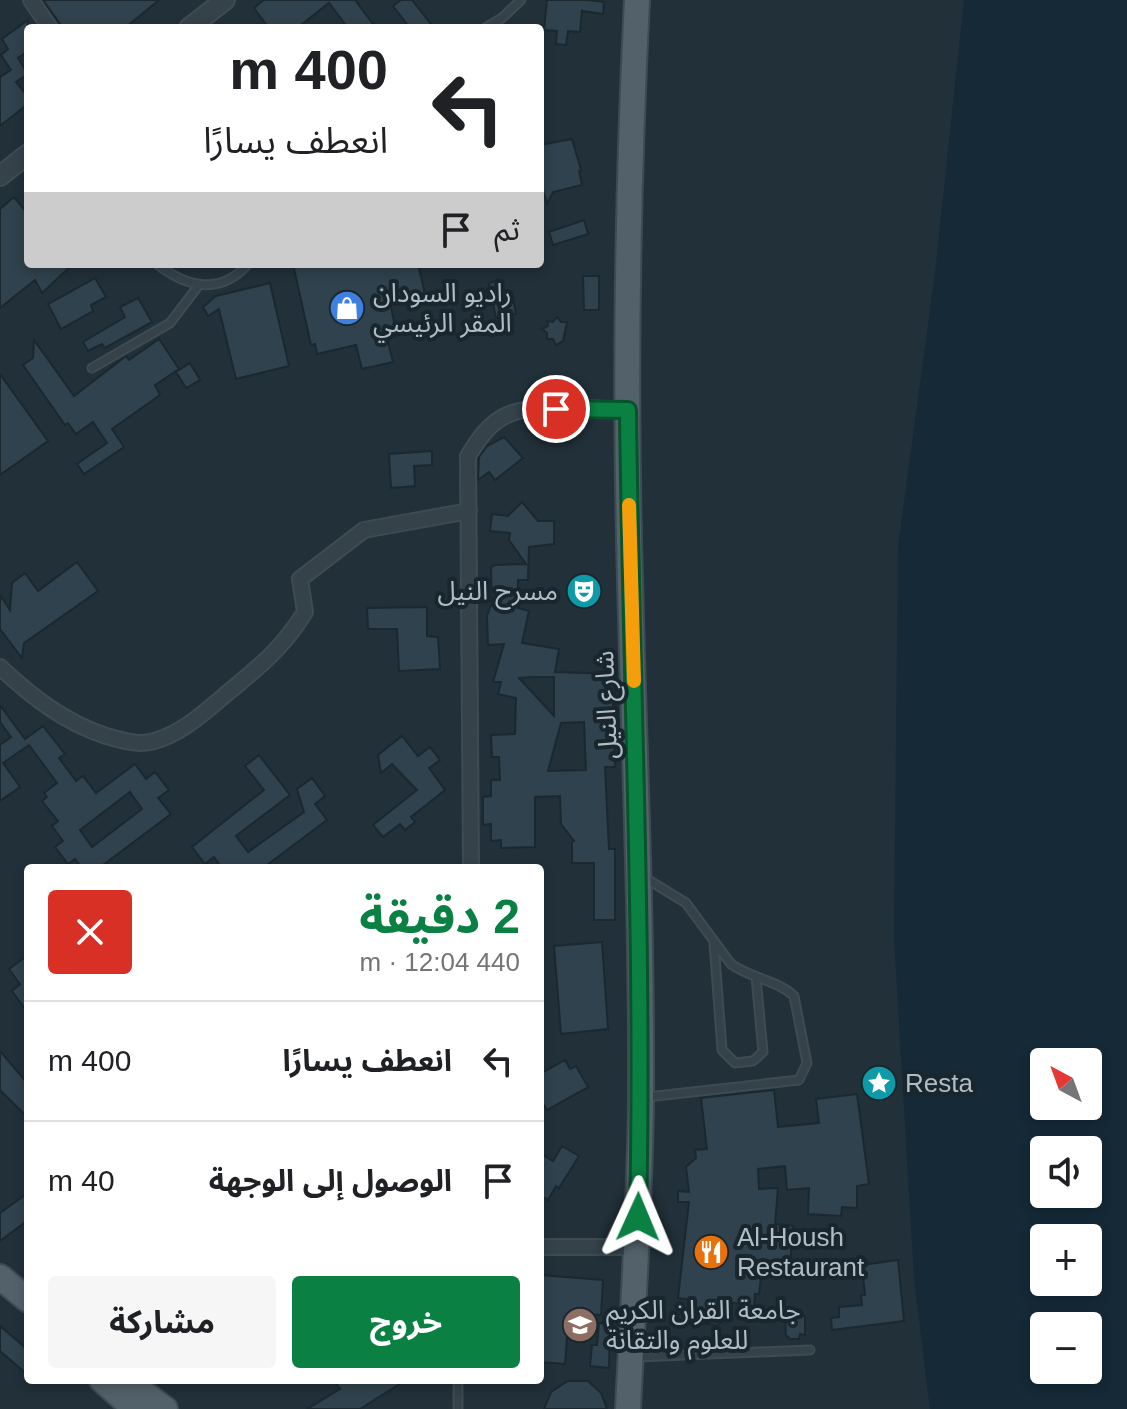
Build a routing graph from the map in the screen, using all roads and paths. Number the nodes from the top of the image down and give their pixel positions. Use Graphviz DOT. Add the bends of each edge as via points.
graph roads {
  1 [pos="31,0"];
  2 [pos="225,0"];
  3 [pos="521,0"];
  4 [pos="637,0"];
  5 [pos="47,24"];
  6 [pos="194,24"];
  7 [pos="492,24"];
  8 [pos="24,157"];
  9 [pos="0,176"];
  10 [pos="162,268"];
  11 [pos="244,268"];
  12 [pos="199,285"];
  13 [pos="92,368"];
  14 [pos="628,410"];
  15 [pos="469,511"];
  16 [pos="0,667"];
  17 [pos="471,864"];
  18 [pos="639,874"];
  19 [pos="714,942"];
  20 [pos="756,977"];
  21 [pos="641,1098"];
  22 [pos="544,1247"];
  23 [pos="638,1247"];
  24 [pos="0,1277"];
  25 [pos="0,1297"];
  26 [pos="24,1297"];
  27 [pos="24,1317"];
  28 [pos="810,1350"];
  29 [pos="630,1357"];
  30 [pos="107,1384"];
  31 [pos="131,1384"];
  32 [pos="458,1384"];
  33 [pos="135,1409"];
  34 [pos="165,1409"];
  35 [pos="458,1409"];
  36 [pos="628,1409"];
  1 -- 5 [label="street"];
  2 -- 6 [label="street"];
  3 -- 7 [label="lane"];
  4 -- 14 [label="main road, شارع النيل"];
  8 -- 9 [label="street"];
  10 -- 12 [label="lane" via="175,279"];
  11 -- 12 [label="lane" via="220,283"];
  12 -- 13 [label="lane" via="170,323"];
  14 -- 15 [label="street" via="531,408 506,415 481,435 468,456"];
  14 -- 18 [label="main road, شارع النيل"];
  15 -- 16 [label="street" via="364,530 300,579 305,612 272,657 172,735 152,742 121,740 67,720"];
  15 -- 17 [label="street"];
  18 -- 19 [label="lane" via="686,903"];
  18 -- 21 [label="main road, شارع النيل"];
  19 -- 20 [label="lane" via="731,964"];
  19 -- 20 [label="lane" via="722,1050 735,1063 753,1061 763,1052"];
  20 -- 21 [label="lane" via="794,996 807,1063 799,1080"];
  21 -- 23 [label="main road, شارع النيل"];
  22 -- 23 [label="street"];
  23 -- 29 [label="main road, شارع النيل"];
  24 -- 26 [label="main road"];
  25 -- 27 [label="main road"];
  28 -- 29 [label="lane"];
  29 -- 36 [label="main road, شارع النيل"];
  30 -- 33 [label="main road"];
  31 -- 34 [label="main road"];
  32 -- 35 [label="lane"];
}
